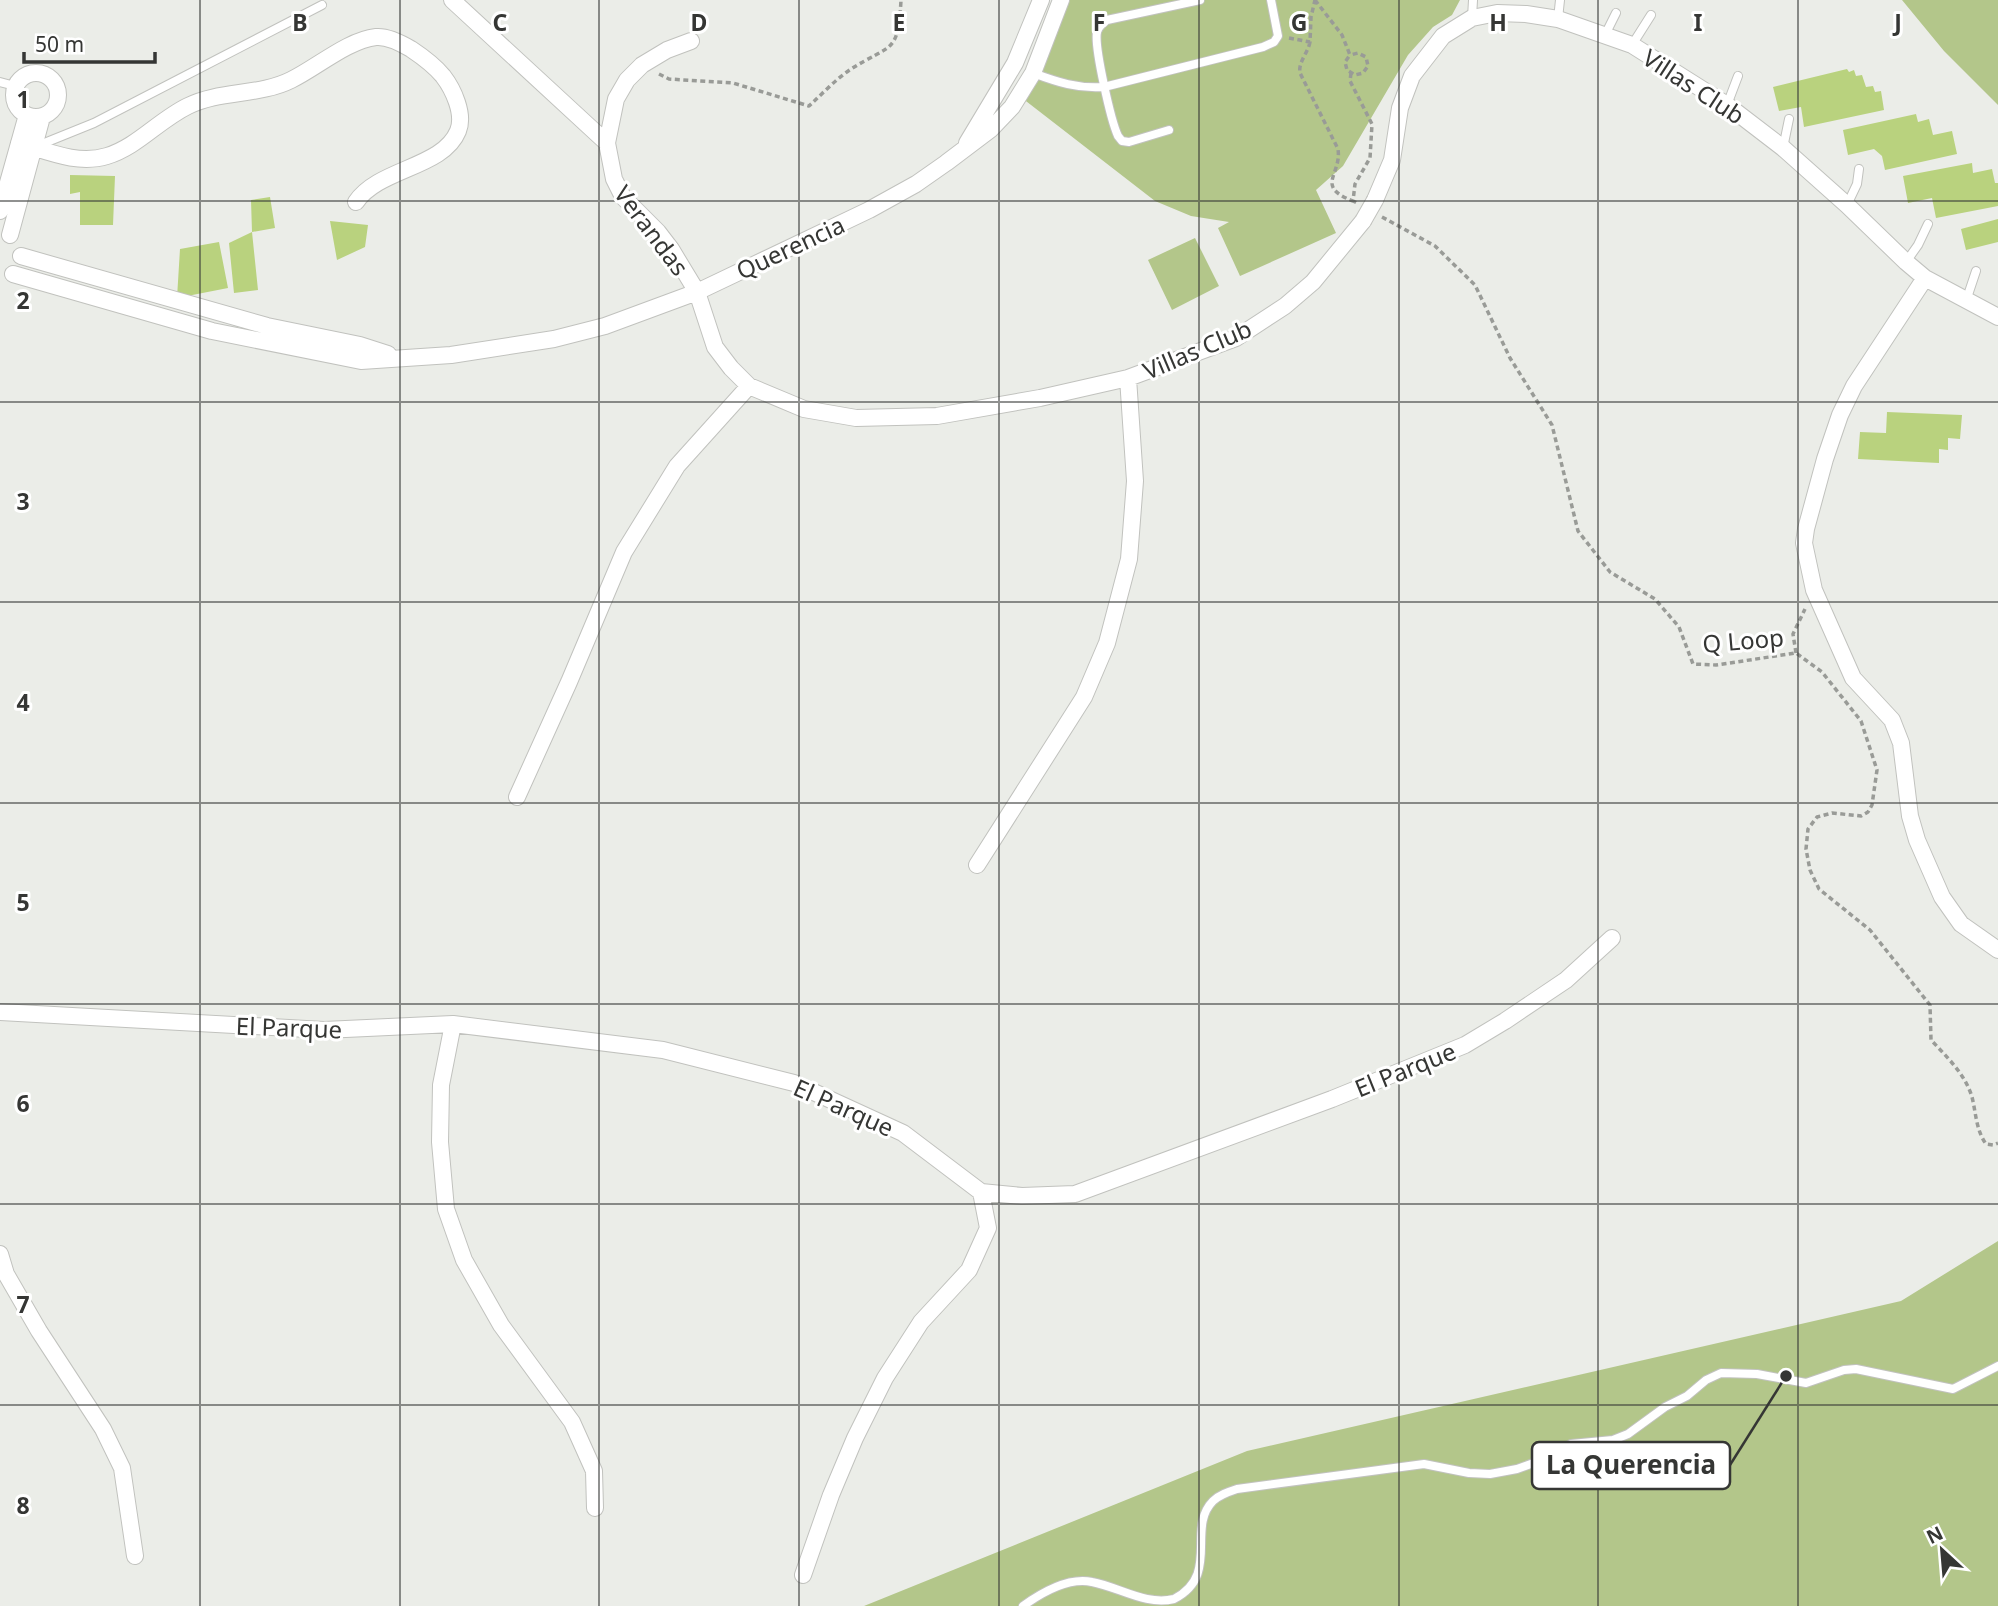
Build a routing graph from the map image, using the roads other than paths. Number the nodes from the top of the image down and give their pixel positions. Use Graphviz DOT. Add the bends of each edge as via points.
graph roads {
  1 [pos="452,0"];
  2 [pos="1041,0"];
  3 [pos="1061,0"];
  4 [pos="1200,0"];
  5 [pos="1271,0"];
  6 [pos="1473,0"];
  7 [pos="1560,0"];
  8 [pos="322,5"];
  9 [pos="1616,13"];
  10 [pos="1651,15"];
  11 [pos="1472,18"];
  12 [pos="1558,19"];
  13 [pos="1605,35"];
  14 [pos="691,41"];
  15 [pos="1632,46"];
  16 [pos="1033,73"];
  17 [pos="1738,76"];
  18 [pos="8,84"];
  19 [pos="1104,87"];
  20 [pos="1727,105"];
  21 [pos="34,116"];
  22 [pos="1789,119"];
  23 [pos="1170,130"];
  24 [pos="607,143"];
  25 [pos="26,145"];
  26 [pos="964,148"];
  27 [pos="1783,148"];
  28 [pos="1859,169"];
  29 [pos="356,202"];
  30 [pos="1847,205"];
  31 [pos="0,211"];
  32 [pos="1928,224"];
  33 [pos="5,233"];
  34 [pos="21,256"];
  35 [pos="1906,262"];
  36 [pos="1976,271"];
  37 [pos="7,277"];
  38 [pos="1925,278"];
  39 [pos="697,292"];
  40 [pos="1966,300"];
  41 [pos="1998,317"];
  42 [pos="397,357"];
  43 [pos="1128,378"];
  44 [pos="749,386"];
  45 [pos="517,797"];
  46 [pos="977,865"];
  47 [pos="1612,938"];
  48 [pos="1998,950"];
  49 [pos="0,1012"];
  50 [pos="453,1024"];
  51 [pos="981,1192"];
  52 [pos="0,1254"];
  53 [pos="1998,1366"];
  54 [pos="595,1508"];
  55 [pos="135,1556"];
  56 [pos="803,1575"];
  57 [pos="1023,1606"];
  1 -- 24 [label="street"];
  2 -- 26 [label="street, Querencia" via="1015,63"];
  3 -- 16 [label="street, Querencia"];
  4 -- 19 [label="lane" via="1101,25 1097,34"];
  5 -- 19 [label="lane" via="1278,36 1274,42"];
  6 -- 11 [label="lane"];
  7 -- 12 [label="lane"];
  8 -- 25 [label="lane" via="94,123"];
  9 -- 13 [label="lane"];
  10 -- 15 [label="lane"];
  11 -- 12 [label="street, Villas Club" via="1497,13"];
  11 -- 43 [label="street, Villas Club" via="1443,36 1412,76 1400,108 1392,160 1370,210 1313,282 1236,338"];
  12 -- 13 [label="street, Villas Club"];
  13 -- 15 [label="street, Villas Club"];
  14 -- 24 [label="street, Verandas" via="642,65 627,80 616,99"];
  15 -- 20 [label="street, Villas Club"];
  16 -- 19 [label="lane" via="1068,85"];
  16 -- 26 [label="street, Querencia" via="1012,107"];
  17 -- 20 [label="lane"];
  18 -- 21 [label="street" via="18,108"];
  18 -- 21 [label="street" via="32,72 53,79 58,101 52,111"];
  19 -- 23 [label="lane" via="1122,141"];
  20 -- 27 [label="street, Villas Club"];
  21 -- 25 [label="street"];
  22 -- 27 [label="lane"];
  24 -- 39 [label="street, Verandas" via="622,197 658,232"];
  25 -- 29 [label="street" via="60,156 90,160 108,156 133,145 156,124 189,105 288,82 353,45 377,37 400,41 425,58 448,83 458,106 460,129 449,146 380,181"];
  25 -- 31 [label="street"];
  25 -- 33 [label="street"];
  26 -- 39 [label="street, Querencia" via="916,184 869,210"];
  27 -- 30 [label="street, Villas Club"];
  28 -- 30 [label="lane"];
  30 -- 35 [label="street, Villas Club"];
  32 -- 35 [label="lane"];
  33 -- 34 [label="street" via="16,241"];
  34 -- 37 [label="street" via="19,266"];
  34 -- 42 [label="street" via="267,326"];
  35 -- 38 [label="street, Villas Club"];
  36 -- 40 [label="lane"];
  37 -- 42 [label="street, Querencia" via="212,331 361,361"];
  38 -- 40 [label="street, Villas Club"];
  38 -- 48 [label="street" via="1840,415 1804,543 1814,590 1853,678 1892,720 1901,743 1910,816 1942,897 1961,924"];
  39 -- 42 [label="street, Querencia" via="605,326 554,339 451,355"];
  39 -- 44 [label="street, Villas Club" via="715,346"];
  40 -- 41 [label="street, Villas Club"];
  43 -- 44 [label="street, Villas Club" via="937,416 869,418 804,409"];
  43 -- 46 [label="street" via="1134,494 1129,559 1107,643 1084,697"];
  44 -- 45 [label="street" via="677,466 624,552"];
  47 -- 51 [label="street, El Parque" via="1566,980 1465,1045 1075,1195"];
  49 -- 50 [label="street, El Parque" via="324,1030"];
  50 -- 51 [label="street, El Parque" via="663,1051 794,1083 903,1133"];
  50 -- 54 [label="street" via="441,1085 446,1209 464,1260 500,1325 572,1422 594,1471"];
  51 -- 56 [label="street" via="988,1228 969,1270 921,1322 886,1378 855,1438"];
  52 -- 55 [label="street" via="19,1296 103,1429 122,1468"];
  53 -- 57 [label="lane" via="1953,1389 1856,1369 1806,1383 1721,1373 1628,1434 1571,1444 1558,1454 1517,1469 1469,1473 1424,1464 1237,1489 1213,1501 1205,1513 1198,1576 1190,1590 1170,1601 1157,1604 1137,1599 1091,1581 1067,1583"];
}
